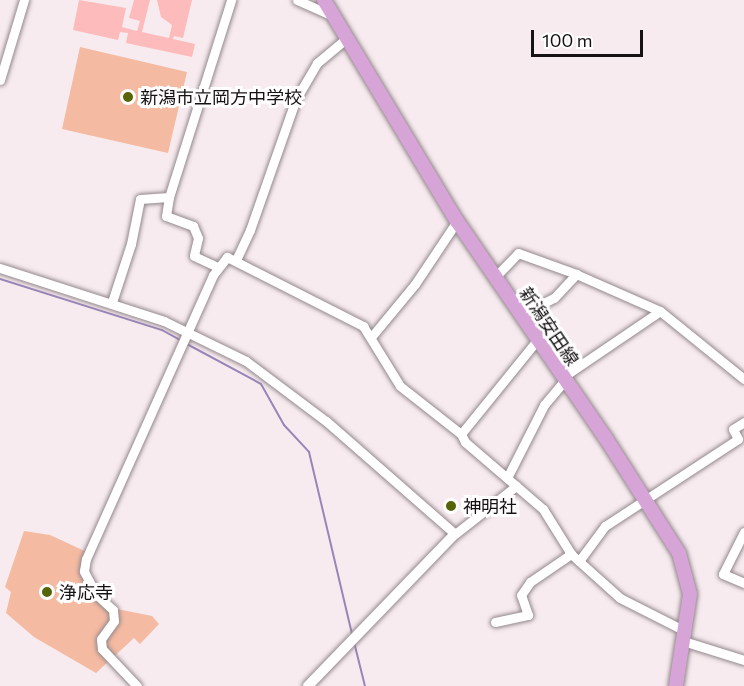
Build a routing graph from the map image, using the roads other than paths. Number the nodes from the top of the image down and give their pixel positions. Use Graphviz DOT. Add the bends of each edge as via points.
graph roads {
  1 [pos="24,0"];
  2 [pos="231,0"];
  3 [pos="297,0"];
  4 [pos="324,0"];
  5 [pos="335,17"];
  6 [pos="347,38"];
  7 [pos="0,80"];
  8 [pos="170,197"];
  9 [pos="457,221"];
  10 [pos="236,260"];
  11 [pos="218,267"];
  12 [pos="0,268"];
  13 [pos="576,274"];
  14 [pos="495,277"];
  15 [pos="112,302"];
  16 [pos="660,311"];
  17 [pos="520,315"];
  18 [pos="188,330"];
  19 [pos="372,336"];
  20 [pos="537,340"];
  21 [pos="564,379"];
  22 [pos="744,379"];
  23 [pos="744,422"];
  24 [pos="461,434"];
  25 [pos="507,478"];
  26 [pos="516,486"];
  27 [pos="645,498"];
  28 [pos="744,532"];
  29 [pos="455,534"];
  30 [pos="575,558"];
  31 [pos="744,583"];
  32 [pos="495,622"];
  33 [pos="684,636"];
  34 [pos="744,660"];
  35 [pos="137,686"];
  36 [pos="308,686"];
  37 [pos="676,686"];
  1 -- 7 [label="street"];
  2 -- 8 [label="street"];
  3 -- 5 [label="street"];
  4 -- 5 [label="main road, 新潟安田線"];
  5 -- 6 [label="main road, 新潟安田線"];
  6 -- 9 [label="main road, 新潟安田線"];
  6 -- 10 [label="street" via="317,63 297,99"];
  8 -- 11 [label="street" via="166,216 194,226 198,238 195,256"];
  8 -- 15 [label="street" via="140,200"];
  9 -- 14 [label="main road, 新潟安田線"];
  9 -- 19 [label="street" via="416,284"];
  10 -- 11 [label="street" via="227,257"];
  10 -- 19 [label="street" via="363,326"];
  11 -- 18 [label="street"];
  12 -- 15 [label="street"];
  13 -- 14 [label="street" via="518,253"];
  13 -- 16 [label="street"];
  13 -- 17 [label="street" via="554,298"];
  14 -- 17 [label="main road, 新潟安田線"];
  15 -- 18 [label="street"];
  16 -- 21 [label="street"];
  16 -- 22 [label="street"];
  17 -- 20 [label="main road, 新潟安田線"];
  18 -- 29 [label="street" via="263,372 358,448"];
  18 -- 35 [label="street" via="84,571 96,594 113,610 114,621 101,639 102,649"];
  19 -- 24 [label="street" via="400,386"];
  20 -- 21 [label="main road, 新潟安田線"];
  20 -- 24 [label="street"];
  21 -- 25 [label="street" via="544,405"];
  21 -- 27 [label="main road, 新潟安田線"];
  23 -- 27 [label="street" via="733,429 738,439"];
  24 -- 25 [label="street" via="465,442"];
  25 -- 26 [label="street"];
  26 -- 29 [label="street"];
  26 -- 30 [label="street" via="543,509"];
  27 -- 30 [label="street" via="605,525"];
  27 -- 33 [label="main road, 新潟安田線" via="679,553 688,577"];
  28 -- 31 [label="street" via="723,574"];
  29 -- 36 [label="street"];
  30 -- 32 [label="street" via="530,582 521,595 528,615"];
  30 -- 33 [label="street" via="620,598"];
  33 -- 34 [label="street"];
  33 -- 37 [label="main road, 新潟安田線"];
}
